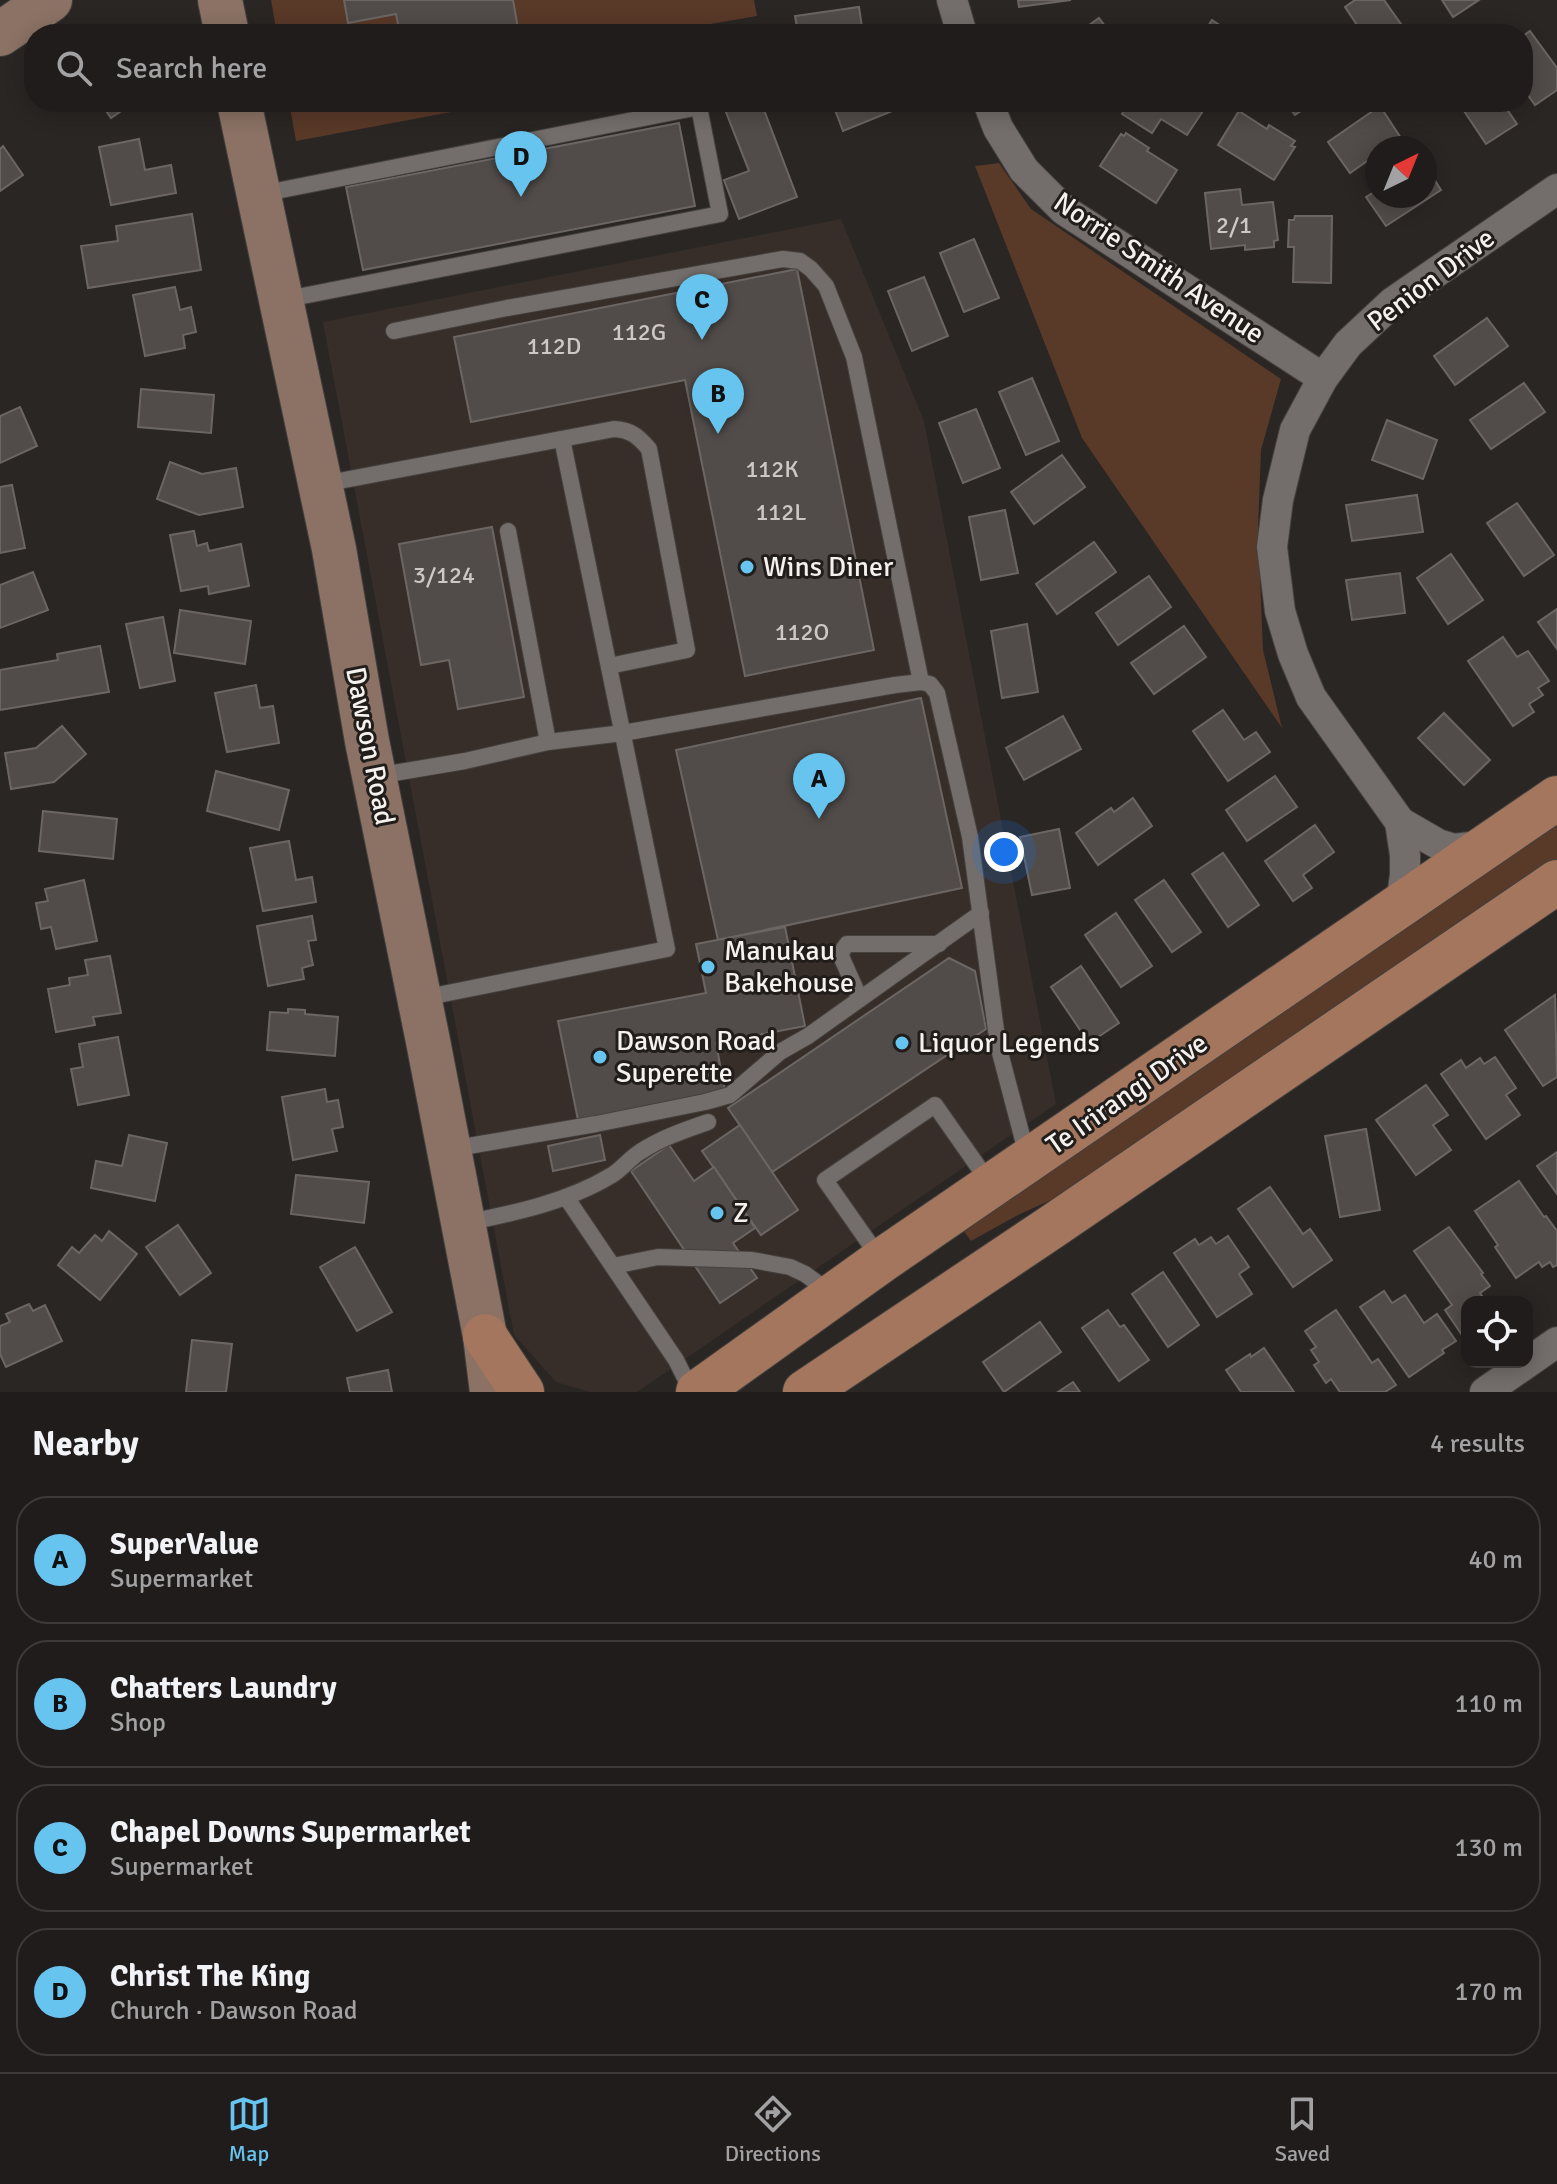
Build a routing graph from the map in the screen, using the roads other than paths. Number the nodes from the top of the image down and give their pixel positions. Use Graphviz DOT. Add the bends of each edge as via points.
graph roads {
  1 [pos="50,0"];
  2 [pos="220,0"];
  3 [pos="952,0"];
  4 [pos="225,24"];
  5 [pos="959,24"];
  6 [pos="0,34"];
  7 [pos="251,112"];
  8 [pos="674,112"];
  9 [pos="700,112"];
  10 [pos="992,112"];
  11 [pos="1557,189"];
  12 [pos="260,194"];
  13 [pos="282,300"];
  14 [pos="394,331"];
  15 [pos="1323,378"];
  16 [pos="562,439"];
  17 [pos="321,485"];
  18 [pos="508,531"];
  19 [pos="609,666"];
  20 [pos="921,682"];
  21 [pos="623,733"];
  22 [pos="548,742"];
  23 [pos="375,777"];
  24 [pos="1557,798"];
  25 [pos="1400,822"];
  26 [pos="1489,844"];
  27 [pos="1557,882"];
  28 [pos="1401,904"];
  29 [pos="981,913"];
  30 [pos="939,944"];
  31 [pos="420,999"];
  32 [pos="860,999"];
  33 [pos="708,1122"];
  34 [pos="449,1149"];
  35 [pos="1029,1162"];
  36 [pos="993,1187"];
  37 [pos="566,1197"];
  38 [pos="463,1223"];
  39 [pos="881,1261"];
  40 [pos="613,1266"];
  41 [pos="834,1295"];
  42 [pos="485,1336"];
  43 [pos="1557,1342"];
  44 [pos="1490,1391"];
  45 [pos="478,1392"];
  46 [pos="492,1392"];
  47 [pos="522,1392"];
  48 [pos="692,1392"];
  49 [pos="698,1392"];
  50 [pos="805,1392"];
  1 -- 6 [label="main road"];
  2 -- 4 [label="main road"];
  3 -- 5 [label="street"];
  7 -- 12 [label="main road, Dawson Road"];
  8 -- 12 [label="lane"];
  9 -- 13 [label="lane" via="720,214"];
  10 -- 15 [label="street, Norrie Smith Avenue" via="1024,170 1064,210"];
  11 -- 15 [label="street, Penion Drive" via="1393,302 1348,344"];
  12 -- 13 [label="main road, Dawson Road"];
  13 -- 17 [label="main road, Dawson Road"];
  14 -- 20 [label="lane" via="676,277 783,259 800,261 826,286 854,357"];
  15 -- 25 [label="street, Penion Drive" via="1295,430 1278,500 1272,547 1280,611 1311,697"];
  16 -- 17 [label="lane"];
  16 -- 19 [label="lane"];
  16 -- 19 [label="lane" via="628,430 649,449 655,472 687,650"];
  17 -- 23 [label="main road, Dawson Road"];
  18 -- 22 [label="lane"];
  19 -- 21 [label="lane"];
  20 -- 21 [label="lane"];
  20 -- 29 [label="lane" via="937,693 970,837"];
  21 -- 22 [label="lane"];
  21 -- 31 [label="lane" via="667,949"];
  22 -- 23 [label="lane"];
  23 -- 31 [label="main road, Dawson Road"];
  24 -- 26 [label="main road, Te Irirangi Drive"];
  25 -- 26 [label="street, Penion Drive" via="1454,849"];
  25 -- 28 [label="street, Penion Drive" via="1405,855"];
  26 -- 28 [label="main road, Te Irirangi Drive"];
  27 -- 50 [label="main road"];
  28 -- 35 [label="main road, Te Irirangi Drive"];
  29 -- 30 [label="lane"];
  29 -- 35 [label="lane" via="998,1045"];
  30 -- 32 [label="lane"];
  30 -- 32 [label="lane" via="847,944 840,954"];
  31 -- 34 [label="main road, Dawson Road"];
  32 -- 34 [label="lane" via="780,1052 730,1095"];
  33 -- 37 [label="lane" via="639,1152 612,1175"];
  34 -- 38 [label="main road, Dawson Road"];
  35 -- 36 [label="main road, Te Irirangi Drive"];
  36 -- 39 [label="main road, Te Irirangi Drive"];
  36 -- 39 [label="lane" via="935,1105 825,1180"];
  37 -- 38 [label="lane"];
  37 -- 40 [label="lane"];
  38 -- 42 [label="main road, Dawson Road"];
  39 -- 41 [label="main road, Te Irirangi Drive"];
  40 -- 41 [label="lane" via="658,1257 752,1260 790,1267"];
  40 -- 48 [label="lane"];
  41 -- 49 [label="main road, Te Irirangi Drive"];
  42 -- 45 [label="main road"];
  42 -- 46 [label="main road, Dawson Road"];
  42 -- 47 [label="main road"];
  43 -- 44 [label="street"];
}
